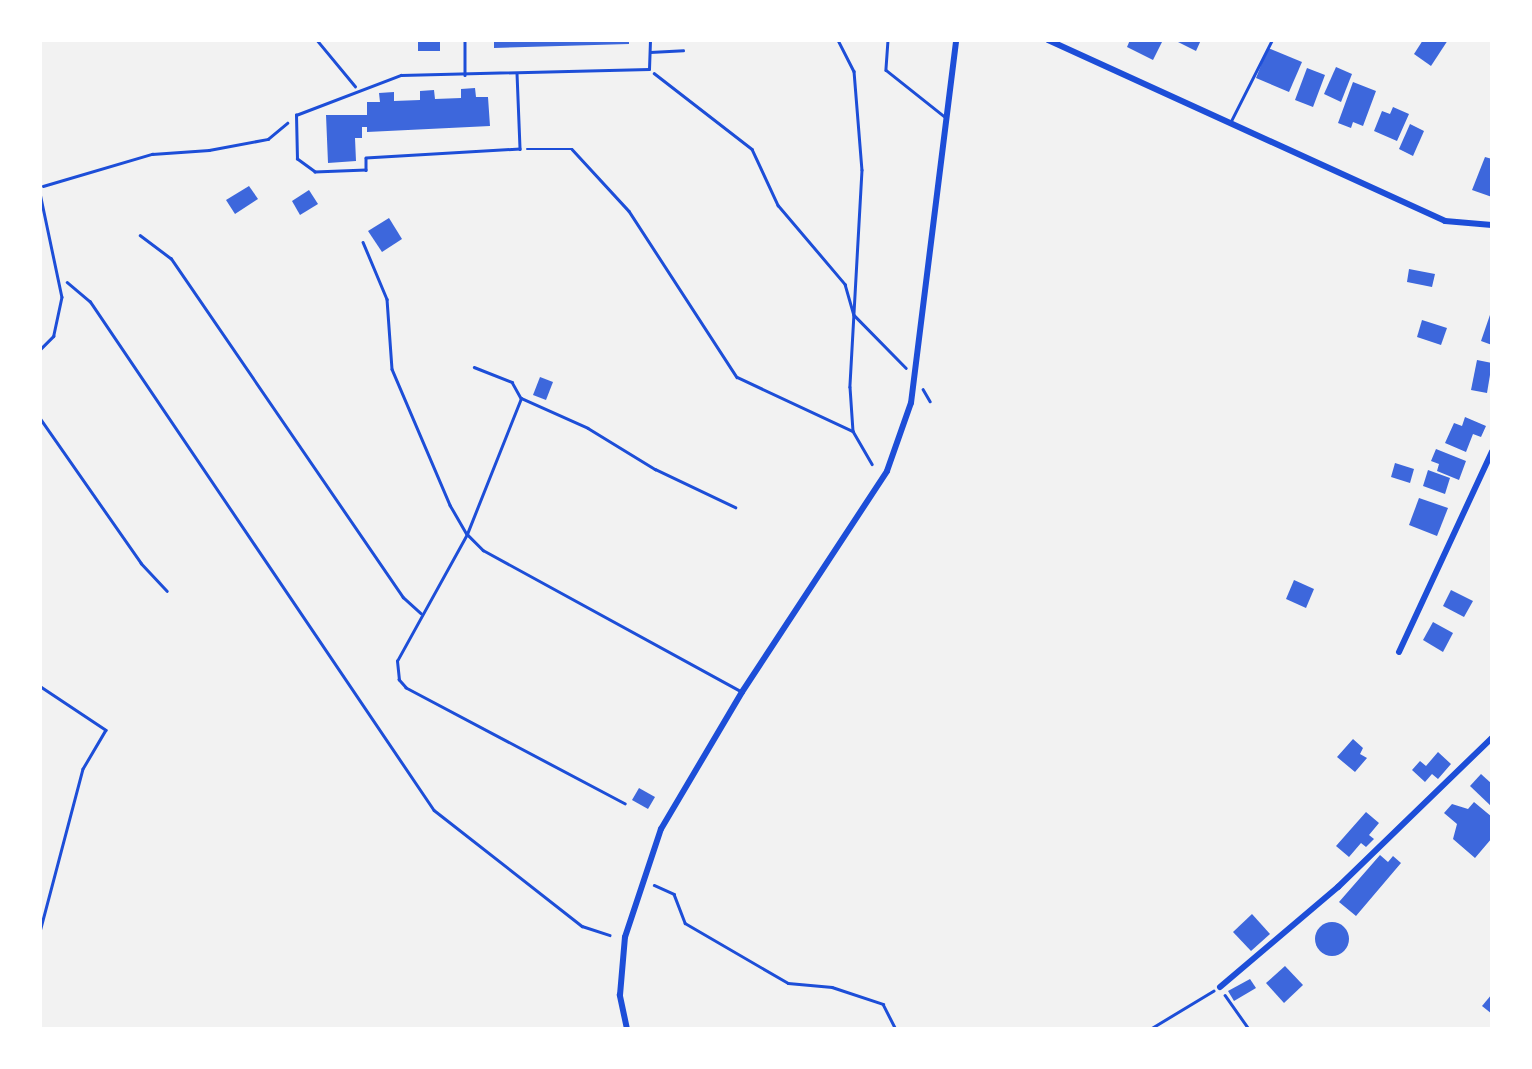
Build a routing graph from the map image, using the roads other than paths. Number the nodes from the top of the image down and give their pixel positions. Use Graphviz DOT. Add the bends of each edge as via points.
graph roads {
  1 [pos="466,40"];
  2 [pos="650,40"];
  3 [pos="888,40"];
  4 [pos="956,40"];
  5 [pos="1048,40"];
  6 [pos="1272,40"];
  7 [pos="683,50"];
  8 [pos="650,52"];
  9 [pos="517,73"];
  10 [pos="466,75"];
  11 [pos="948,119"];
  12 [pos="1230,123"];
  13 [pos="40,193"];
  14 [pos="1492,225"];
  15 [pos="140,235"];
  16 [pos="363,242"];
  17 [pos="40,350"];
  18 [pos="474,367"];
  19 [pos="521,398"];
  20 [pos="40,418"];
  21 [pos="1492,452"];
  22 [pos="1491,462"];
  23 [pos="735,507"];
  24 [pos="467,534"];
  25 [pos="167,591"];
  26 [pos="421,613"];
  27 [pos="1399,652"];
  28 [pos="742,692"];
  29 [pos="1492,738"];
  30 [pos="625,804"];
  31 [pos="1220,987"];
  32 [pos="627,1029"];
  1 -- 10 [label="lane"];
  2 -- 8 [label="lane"];
  3 -- 11 [label="lane" via="886,69"];
  4 -- 11 [label="street"];
  5 -- 12 [label="street"];
  6 -- 12 [label="lane"];
  7 -- 8 [label="lane"];
  8 -- 9 [label="lane" via="649,69"];
  9 -- 10 [label="lane"];
  9 -- 10 [label="lane" via="520,149 366,158 366,170 315,172 297,159 296,115 401,75"];
  11 -- 28 [label="street" via="911,403 887,471"];
  12 -- 14 [label="street" via="1446,221"];
  13 -- 17 [label="lane" via="62,298 54,336"];
  15 -- 26 [label="lane" via="171,258 403,597"];
  16 -- 24 [label="lane" via="387,299 392,369"];
  18 -- 19 [label="lane" via="512,382"];
  19 -- 23 [label="lane" via="588,428 655,469"];
  19 -- 24 [label="lane"];
  20 -- 25 [label="lane" via="134,552"];
  21 -- 22 [label="street"];
  22 -- 27 [label="street"];
  24 -- 26 [label="lane"];
  24 -- 28 [label="lane" via="482,550"];
  26 -- 30 [label="lane" via="397,661 398,680 406,688"];
  28 -- 32 [label="street" via="662,829 644,881 625,937 620,995"];
  29 -- 31 [label="street" via="1338,887"];
}
